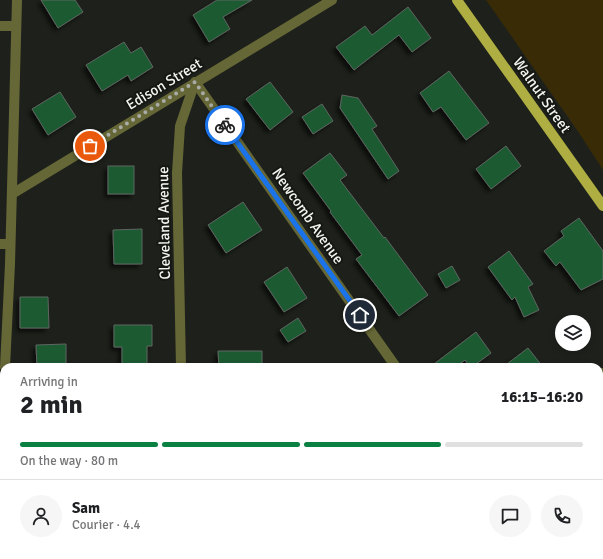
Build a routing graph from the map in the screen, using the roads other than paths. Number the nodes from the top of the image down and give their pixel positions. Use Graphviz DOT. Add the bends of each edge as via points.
graph roads {
  1 [pos="17,0"];
  2 [pos="332,0"];
  3 [pos="457,0"];
  4 [pos="0,26"];
  5 [pos="16,26"];
  6 [pos="195,82"];
  7 [pos="12,194"];
  8 [pos="603,206"];
  9 [pos="5,244"];
  10 [pos="5,363"];
  11 [pos="181,363"];
  12 [pos="393,363"];
  1 -- 5 [label="street"];
  2 -- 6 [label="street, Edison Street"];
  3 -- 8 [label="main road, Walnut Street"];
  4 -- 5 [label="street"];
  5 -- 7 [label="street"];
  6 -- 7 [label="street, Edison Street"];
  6 -- 11 [label="street, Cleveland Avenue" via="180,126 177,173"];
  6 -- 12 [label="street, Newcomb Avenue"];
  7 -- 9 [label="street"];
  9 -- 10 [label="street"];
}
